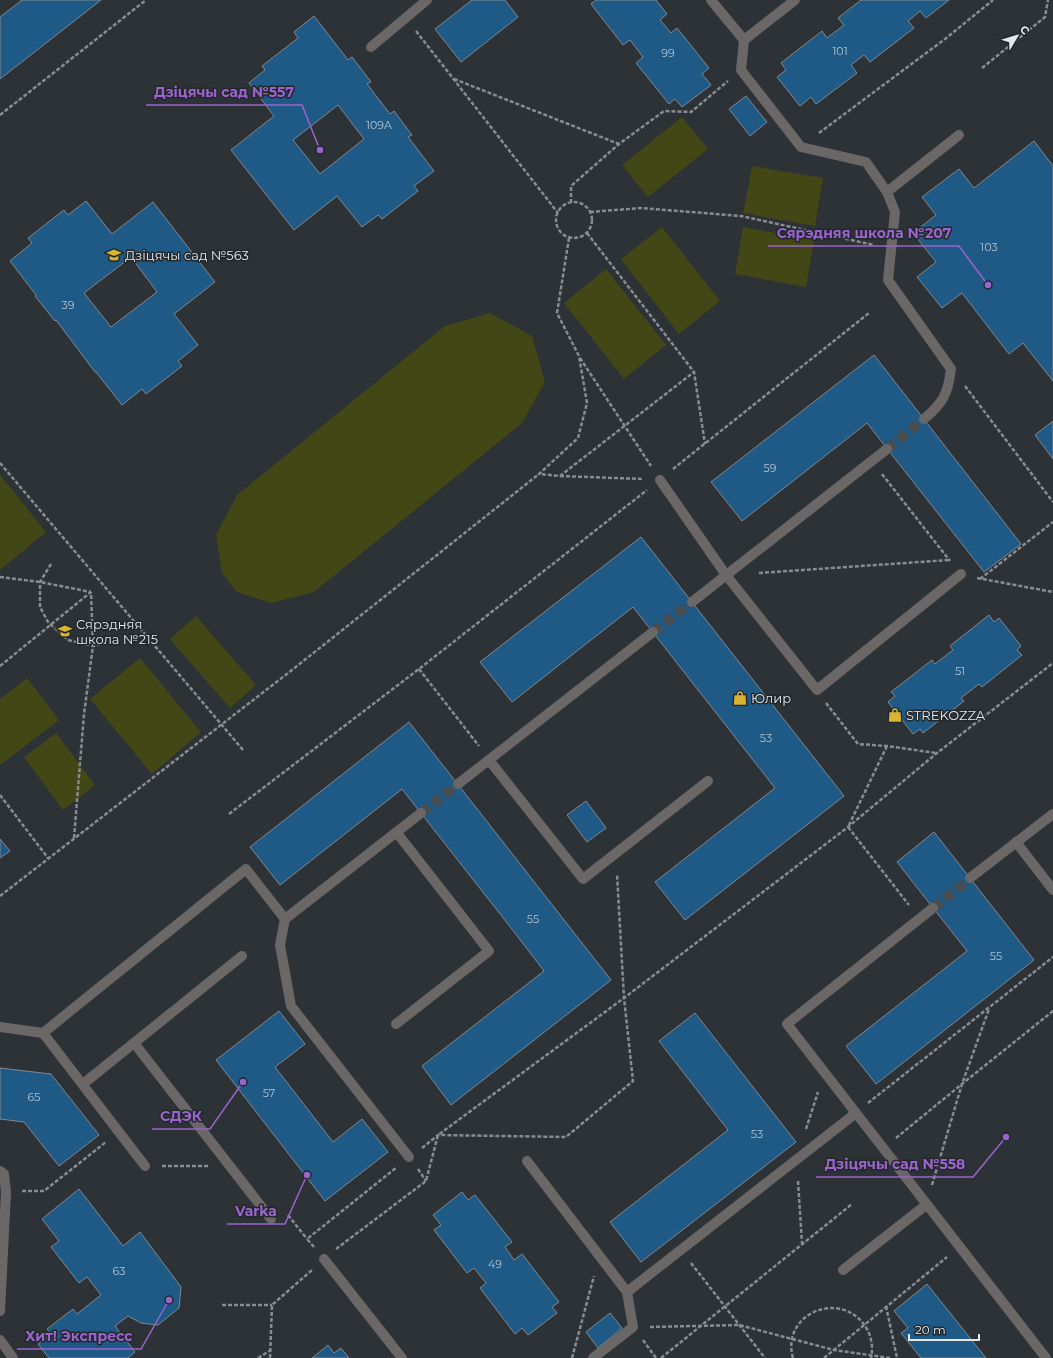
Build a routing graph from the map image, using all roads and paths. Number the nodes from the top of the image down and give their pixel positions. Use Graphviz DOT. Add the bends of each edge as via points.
graph roads {
  1 [pos="146,0"];
  2 [pos="427,0"];
  3 [pos="711,0"];
  4 [pos="795,0"];
  5 [pos="993,0"];
  6 [pos="1048,0"];
  7 [pos="406,18"];
  8 [pos="744,40"];
  9 [pos="371,47"];
  10 [pos="982,68"];
  11 [pos="741,70"];
  12 [pos="453,79"];
  13 [pos="0,115"];
  14 [pos="959,135"];
  15 [pos="619,144"];
  16 [pos="801,147"];
  17 [pos="887,192"];
  18 [pos="571,203"];
  19 [pos="590,212"];
  20 [pos="558,213"];
  21 [pos="587,233"];
  22 [pos="569,238"];
  23 [pos="890,248"];
  24 [pos="869,313"];
  25 [pos="579,356"];
  26 [pos="951,369"];
  27 [pos="694,372"];
  28 [pos="924,419"];
  29 [pos="625,426"];
  30 [pos="705,445"];
  31 [pos="888,448"];
  32 [pos="872,460"];
  33 [pos="0,462"];
  34 [pos="540,474"];
  35 [pos="560,476"];
  36 [pos="660,480"];
  37 [pos="1053,502"];
  38 [pos="1053,522"];
  39 [pos="949,560"];
  40 [pos="51,564"];
  41 [pos="758,573"];
  42 [pos="961,574"];
  43 [pos="726,575"];
  44 [pos="0,577"];
  45 [pos="980,579"];
  46 [pos="40,582"];
  47 [pos="91,592"];
  48 [pos="1053,592"];
  49 [pos="692,602"];
  50 [pos="51,625"];
  51 [pos="652,632"];
  52 [pos="116,640"];
  53 [pos="93,646"];
  54 [pos="1053,663"];
  55 [pos="0,666"];
  56 [pos="419,668"];
  57 [pos="817,690"];
  58 [pos="222,725"];
  59 [pos="887,746"];
  60 [pos="243,750"];
  61 [pos="937,753"];
  62 [pos="489,760"];
  63 [pos="708,781"];
  64 [pos="458,784"];
  65 [pos="0,795"];
  66 [pos="421,813"];
  67 [pos="229,814"];
  68 [pos="1053,814"];
  69 [pos="848,827"];
  70 [pos="397,833"];
  71 [pos="74,839"];
  72 [pos="1016,842"];
  73 [pos="616,854"];
  74 [pos="48,858"];
  75 [pos="970,878"];
  76 [pos="1053,890"];
  77 [pos="0,896"];
  78 [pos="933,908"];
  79 [pos="919,918"];
  80 [pos="285,919"];
  81 [pos="242,956"];
  82 [pos="1053,957"];
  83 [pos="624,998"];
  84 [pos="989,1008"];
  85 [pos="1053,1011"];
  86 [pos="396,1024"];
  87 [pos="0,1027"];
  88 [pos="43,1033"];
  89 [pos="134,1043"];
  90 [pos="83,1084"];
  91 [pos="962,1084"];
  92 [pos="856,1113"];
  93 [pos="120,1132"];
  94 [pos="438,1135"];
  95 [pos="884,1148"];
  96 [pos="409,1157"];
  97 [pos="527,1161"];
  98 [pos="146,1166"];
  99 [pos="0,1171"];
  100 [pos="426,1181"];
  101 [pos="6,1192"];
  102 [pos="852,1204"];
  103 [pos="926,1205"];
  104 [pos="271,1219"];
  105 [pos="959,1246"];
  106 [pos="681,1250"];
  107 [pos="600,1257"];
  108 [pos="324,1259"];
  109 [pos="843,1270"];
  110 [pos="627,1292"];
  111 [pos="222,1305"];
  112 [pos="272,1305"];
  113 [pos="886,1306"];
  114 [pos="725,1307"];
  115 [pos="0,1311"];
  116 [pos="864,1324"];
  117 [pos="739,1325"];
  118 [pos="701,1326"];
  119 [pos="632,1327"];
  120 [pos="793,1339"];
  121 [pos="0,1340"];
  122 [pos="271,1350"];
  123 [pos="834,1350"];
  124 [pos="871,1357"];
  125 [pos="13,1358"];
  126 [pos="258,1358"];
  127 [pos="270,1358"];
  128 [pos="402,1358"];
  129 [pos="572,1358"];
  130 [pos="593,1358"];
  131 [pos="656,1358"];
  132 [pos="661,1358"];
  133 [pos="765,1358"];
  134 [pos="793,1358"];
  135 [pos="824,1358"];
  136 [pos="890,1358"];
  137 [pos="897,1358"];
  138 [pos="1046,1358"];
  1 -- 13 [label="path"];
  2 -- 7 [label="lane"];
  3 -- 8 [label="lane"];
  4 -- 8 [label="lane"];
  5 -- 16 [label="path"];
  6 -- 10 [label="path" via="1045,17"];
  7 -- 9 [label="lane"];
  7 -- 12 [label="path"];
  8 -- 11 [label="lane"];
  11 -- 15 [label="path" via="691,112 664,111"];
  11 -- 16 [label="lane"];
  12 -- 15 [label="path"];
  12 -- 20 [label="path"];
  14 -- 17 [label="lane"];
  15 -- 18 [label="path" via="571,186"];
  16 -- 17 [label="lane" via="866,162"];
  17 -- 23 [label="lane" via="895,212"];
  18 -- 19 [label="path" via="582,204"];
  18 -- 20 [label="path" via="561,208"];
  19 -- 21 [label="path" via="592,224"];
  19 -- 23 [label="path" via="641,208 741,216"];
  20 -- 22 [label="path" via="558,228"];
  21 -- 22 [label="path" via="578,238"];
  21 -- 27 [label="path"];
  22 -- 25 [label="path" via="557,313"];
  23 -- 26 [label="lane" via="888,280"];
  24 -- 30 [label="path"];
  25 -- 29 [label="path"];
  25 -- 34 [label="path" via="587,403 578,438"];
  26 -- 28 [label="lane" via="949,386 938,407"];
  26 -- 37 [label="path"];
  27 -- 29 [label="path"];
  27 -- 30 [label="path"];
  29 -- 35 [label="path"];
  29 -- 36 [label="path"];
  30 -- 36 [label="path"];
  31 -- 32 [label="lane"];
  32 -- 39 [label="path"];
  32 -- 43 [label="lane"];
  33 -- 58 [label="path"];
  34 -- 35 [label="path"];
  34 -- 58 [label="path"];
  35 -- 36 [label="path"];
  36 -- 43 [label="lane"];
  36 -- 56 [label="path"];
  38 -- 45 [label="path"];
  39 -- 41 [label="path"];
  39 -- 42 [label="path"];
  40 -- 46 [label="path"];
  42 -- 45 [label="path"];
  42 -- 57 [label="lane"];
  43 -- 49 [label="lane"];
  43 -- 57 [label="lane"];
  44 -- 46 [label="path"];
  45 -- 48 [label="path"];
  46 -- 47 [label="path"];
  46 -- 50 [label="path" via="40,607"];
  47 -- 50 [label="path"];
  47 -- 53 [label="path"];
  50 -- 53 [label="path" via="68,640"];
  50 -- 55 [label="path"];
  51 -- 62 [label="lane"];
  52 -- 53 [label="path"];
  53 -- 71 [label="path" via="84,714"];
  54 -- 61 [label="path"];
  56 -- 62 [label="path"];
  56 -- 67 [label="path"];
  57 -- 59 [label="path" via="858,744"];
  58 -- 60 [label="path"];
  58 -- 71 [label="path"];
  59 -- 61 [label="path"];
  59 -- 69 [label="path"];
  61 -- 69 [label="path"];
  62 -- 64 [label="lane"];
  62 -- 73 [label="lane" via="583,879"];
  63 -- 73 [label="lane"];
  65 -- 74 [label="path"];
  66 -- 70 [label="lane"];
  68 -- 72 [label="lane"];
  69 -- 79 [label="path"];
  69 -- 83 [label="path"];
  70 -- 80 [label="lane"];
  70 -- 86 [label="lane" via="489,951"];
  71 -- 74 [label="path"];
  72 -- 75 [label="lane"];
  72 -- 76 [label="lane"];
  73 -- 83 [label="path"];
  74 -- 77 [label="path"];
  78 -- 79 [label="lane"];
  79 -- 92 [label="lane" via="787,1024"];
  80 -- 88 [label="lane" via="246,870"];
  80 -- 96 [label="lane" via="280,945 291,1006"];
  81 -- 89 [label="lane"];
  82 -- 84 [label="path"];
  83 -- 94 [label="path"];
  83 -- 94 [label="path" via="633,1081 566,1137"];
  84 -- 91 [label="path"];
  84 -- 92 [label="path"];
  85 -- 91 [label="path"];
  87 -- 88 [label="lane"];
  88 -- 90 [label="lane"];
  89 -- 90 [label="lane"];
  89 -- 104 [label="lane"];
  90 -- 93 [label="lane"];
  91 -- 95 [label="path"];
  91 -- 103 [label="path"];
  92 -- 95 [label="lane"];
  92 -- 106 [label="lane"];
  93 -- 98 [label="lane"];
  93 -- 101 [label="path" via="44,1191"];
  94 -- 96 [label="path"];
  94 -- 100 [label="path"];
  95 -- 103 [label="lane"];
  96 -- 100 [label="path"];
  96 -- 108 [label="path" via="307,1239"];
  97 -- 107 [label="lane"];
  99 -- 101 [label="lane" via="4,1174"];
  100 -- 108 [label="path"];
  101 -- 115 [label="lane"];
  102 -- 114 [label="path"];
  103 -- 105 [label="lane"];
  103 -- 109 [label="lane"];
  105 -- 113 [label="path"];
  105 -- 138 [label="lane"];
  106 -- 110 [label="lane"];
  106 -- 114 [label="path"];
  107 -- 110 [label="lane"];
  107 -- 129 [label="path"];
  108 -- 112 [label="path"];
  108 -- 128 [label="lane"];
  110 -- 119 [label="lane"];
  111 -- 112 [label="path"];
  112 -- 122 [label="path"];
  113 -- 116 [label="path"];
  113 -- 137 [label="path"];
  114 -- 117 [label="path"];
  114 -- 118 [label="path"];
  116 -- 120 [label="path" via="857,1316 846,1310 823,1308 812,1312 803,1320 796,1329"];
  116 -- 123 [label="path"];
  116 -- 124 [label="path" via="870,1334"];
  117 -- 118 [label="path"];
  117 -- 120 [label="path"];
  117 -- 133 [label="path"];
  118 -- 119 [label="path"];
  118 -- 132 [label="path"];
  119 -- 130 [label="lane"];
  119 -- 131 [label="path"];
  120 -- 123 [label="path"];
  120 -- 134 [label="path"];
  121 -- 125 [label="lane"];
  122 -- 126 [label="path"];
  122 -- 127 [label="path"];
  123 -- 124 [label="path"];
  123 -- 135 [label="path"];
  124 -- 136 [label="path"];
}
